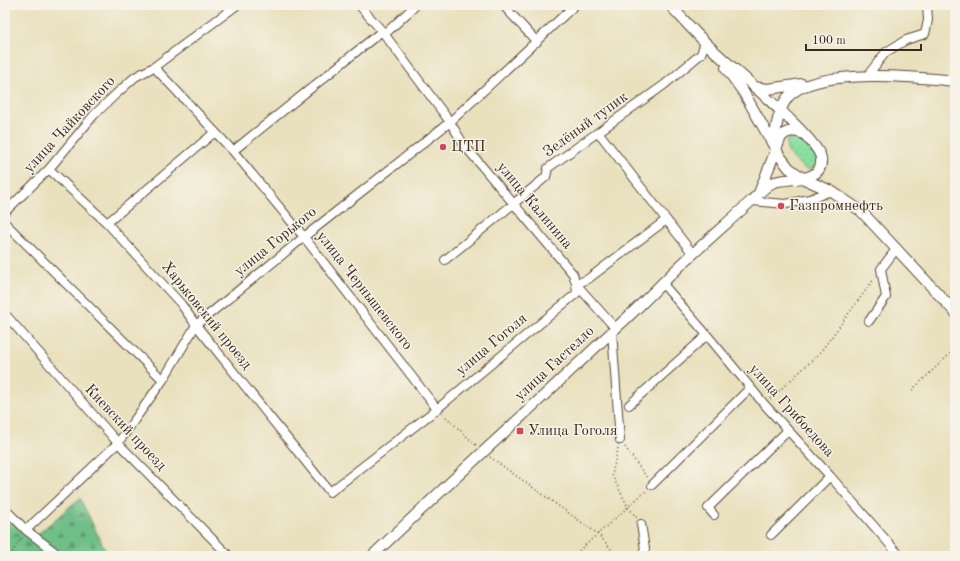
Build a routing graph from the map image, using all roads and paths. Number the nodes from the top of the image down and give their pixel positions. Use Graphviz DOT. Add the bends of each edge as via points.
graph roads {
  1 [pos="237,5"];
  2 [pos="360,5"];
  3 [pos="416,5"];
  4 [pos="503,5"];
  5 [pos="575,5"];
  6 [pos="670,5"];
  7 [pos="927,5"];
  8 [pos="382,31"];
  9 [pos="537,42"];
  10 [pos="707,45"];
  11 [pos="154,67"];
  12 [pos="867,76"];
  13 [pos="820,81"];
  14 [pos="955,81"];
  15 [pos="754,86"];
  16 [pos="781,111"];
  17 [pos="450,122"];
  18 [pos="215,132"];
  19 [pos="599,133"];
  20 [pos="805,135"];
  21 [pos="775,149"];
  22 [pos="233,151"];
  23 [pos="49,169"];
  24 [pos="804,179"];
  25 [pos="832,190"];
  26 [pos="759,193"];
  27 [pos="752,201"];
  28 [pos="513,204"];
  29 [pos="5,212"];
  30 [pos="666,220"];
  31 [pos="5,223"];
  32 [pos="107,223"];
  33 [pos="304,237"];
  34 [pos="897,248"];
  35 [pos="693,254"];
  36 [pos="445,260"];
  37 [pos="881,269"];
  38 [pos="662,283"];
  39 [pos="576,284"];
  40 [pos="955,312"];
  41 [pos="5,314"];
  42 [pos="869,321"];
  43 [pos="196,325"];
  44 [pos="614,330"];
  45 [pos="707,335"];
  46 [pos="955,349"];
  47 [pos="163,380"];
  48 [pos="750,388"];
  49 [pos="912,390"];
  50 [pos="764,404"];
  51 [pos="629,405"];
  52 [pos="437,409"];
  53 [pos="788,430"];
  54 [pos="620,440"];
  55 [pos="118,443"];
  56 [pos="482,452"];
  57 [pos="830,476"];
  58 [pos="652,485"];
  59 [pos="330,492"];
  60 [pos="628,507"];
  61 [pos="5,509"];
  62 [pos="714,515"];
  63 [pos="642,524"];
  64 [pos="26,530"];
  65 [pos="598,534"];
  66 [pos="772,535"];
  67 [pos="10,556"];
  68 [pos="60,556"];
  69 [pos="229,556"];
  70 [pos="372,556"];
  71 [pos="573,556"];
  72 [pos="617,556"];
  73 [pos="641,556"];
  74 [pos="900,556"];
  1 -- 11 [label="street, улица Чайковского"];
  2 -- 8 [label="street, улица Калинина"];
  3 -- 8 [label="street" via="387,32"];
  4 -- 9 [label="street"];
  5 -- 9 [label="street, улица Горького"];
  6 -- 10 [label="main road"];
  7 -- 12 [label="street" via="928,20 925,34 906,40 886,52"];
  8 -- 17 [label="street, улица Калинина"];
  8 -- 22 [label="street"];
  9 -- 17 [label="street, улица Горького"];
  10 -- 15 [label="main road"];
  10 -- 19 [label="street, Зелёный тупик" via="701,54 664,85"];
  10 -- 21 [label="main road" via="734,77"];
  11 -- 18 [label="street, улица Чернышевского"];
  11 -- 23 [label="street, улица Чайковского" via="135,77 94,115"];
  12 -- 13 [label="main road"];
  12 -- 14 [label="main road"];
  13 -- 15 [label="main road" via="768,89"];
  13 -- 16 [label="main road" via="792,93"];
  15 -- 16 [label="main road"];
  16 -- 20 [label="main road"];
  16 -- 21 [label="main road" via="776,129"];
  17 -- 28 [label="street, улица Калинина" via="464,145"];
  17 -- 33 [label="street, улица Горького"];
  18 -- 22 [label="street, улица Чернышевского"];
  18 -- 32 [label="street"];
  19 -- 28 [label="street, Зелёный тупик" via="548,168 546,177"];
  19 -- 30 [label="street"];
  20 -- 21 [label="main road" via="790,131 785,133"];
  20 -- 24 [label="main road" via="816,147 821,159 815,173"];
  21 -- 24 [label="main road" via="789,168"];
  21 -- 26 [label="main road, улица Гастелло"];
  22 -- 33 [label="street, улица Чернышевского"];
  23 -- 29 [label="street, улица Чайковского"];
  23 -- 32 [label="street, Харьковский проезд"];
  24 -- 25 [label="main road"];
  24 -- 26 [label="main road, улица Гастелло" via="773,182"];
  25 -- 27 [label="street" via="810,199 786,204"];
  25 -- 34 [label="main road" via="861,211"];
  26 -- 27 [label="main road, улица Гастелло"];
  27 -- 35 [label="main road, улица Гастелло"];
  28 -- 36 [label="street, Зелёный тупик"];
  28 -- 39 [label="street, улица Калинина" via="573,274"];
  30 -- 35 [label="street"];
  30 -- 39 [label="street" via="588,279"];
  31 -- 47 [label="street"];
  32 -- 43 [label="street, Харьковский проезд" via="181,304"];
  33 -- 43 [label="street, улица Горького"];
  33 -- 52 [label="street, улица Чернышевского"];
  34 -- 37 [label="street"];
  34 -- 40 [label="main road"];
  35 -- 38 [label="main road, улица Гастелло"];
  37 -- 42 [label="street" via="886,297"];
  37 -- 50 [label="path" via="819,354"];
  38 -- 44 [label="main road, улица Гастелло"];
  38 -- 45 [label="street, улица Грибоедова"];
  39 -- 44 [label="street, улица Калинина"];
  39 -- 52 [label="street, улица Гоголя" via="577,293"];
  41 -- 55 [label="street, Киевский проезд"];
  43 -- 47 [label="street, улица Горького"];
  43 -- 59 [label="street, Харьковский проезд"];
  44 -- 54 [label="street"];
  44 -- 56 [label="main road, улица Гастелло"];
  45 -- 48 [label="street, улица Грибоедова"];
  45 -- 51 [label="street"];
  46 -- 49 [label="path"];
  47 -- 55 [label="street, улица Горького"];
  48 -- 50 [label="street, улица Грибоедова"];
  48 -- 58 [label="street"];
  50 -- 53 [label="street, улица Грибоедова"];
  52 -- 56 [label="path"];
  52 -- 59 [label="street, улица Гоголя"];
  53 -- 57 [label="street, улица Грибоедова"];
  53 -- 62 [label="street" via="708,508"];
  54 -- 58 [label="path"];
  54 -- 60 [label="path" via="612,475"];
  55 -- 64 [label="street, улица Горького"];
  55 -- 69 [label="street, Киевский проезд"];
  56 -- 65 [label="path"];
  56 -- 70 [label="main road, улица Гастелло"];
  57 -- 66 [label="street"];
  57 -- 74 [label="street, улица Грибоедова"];
  58 -- 60 [label="path"];
  60 -- 63 [label="path"];
  60 -- 65 [label="path"];
  61 -- 64 [label="street"];
  63 -- 73 [label="street" via="645,549"];
  64 -- 67 [label="path"];
  64 -- 68 [label="street"];
  65 -- 71 [label="path"];
  65 -- 72 [label="path"];
}
